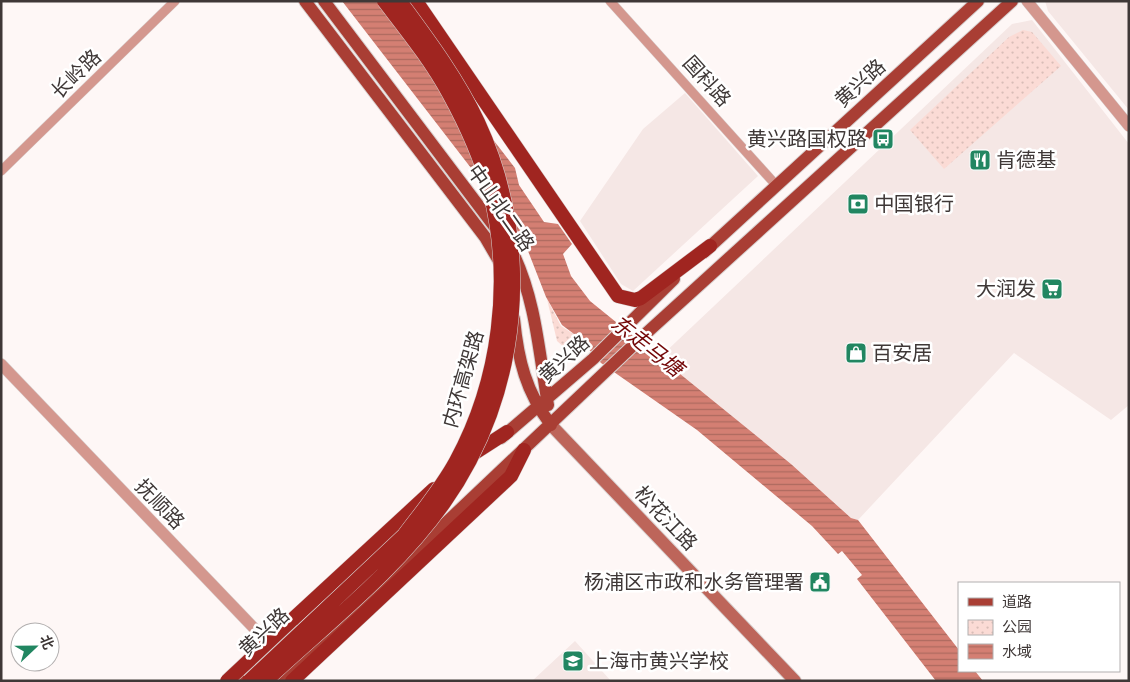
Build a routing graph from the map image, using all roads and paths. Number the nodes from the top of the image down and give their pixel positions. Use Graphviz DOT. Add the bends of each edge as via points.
graph roads {
  1 [pos="175,1"];
  2 [pos="305,1"];
  3 [pos="324,1"];
  4 [pos="384,1"];
  5 [pos="400,1"];
  6 [pos="416,1"];
  7 [pos="610,1"];
  8 [pos="978,1"];
  9 [pos="1012,1"];
  10 [pos="1027,1"];
  11 [pos="1129,126"];
  12 [pos="1,171"];
  13 [pos="776,185"];
  14 [pos="710,246"];
  15 [pos="1,364"];
  16 [pos="542,404"];
  17 [pos="551,425"];
  18 [pos="508,432"];
  19 [pos="524,450"];
  20 [pos="274,649"];
  21 [pos="292,675"];
  22 [pos="227,681"];
  23 [pos="239,681"];
  24 [pos="249,681"];
  25 [pos="266,681"];
  26 [pos="279,681"];
  27 [pos="794,681"];
  1 -- 12 [label="street, 长岭路"];
  2 -- 16 [label="main road, 中山北二路" via="494,250 511,299 528,388"];
  3 -- 16 [label="main road, 中山北二路" via="509,245 520,268 538,333"];
  4 -- 24 [label="highway, 内环高架路, bridge" via="449,94 490,192 499,242 500,280 500,316 494,356 466,441 456,462 416,520"];
  5 -- 25 [label="highway, 内环高架路, bridge" via="431,44 478,122 504,198 512,237 514,287 502,379 481,436 444,503 404,552"];
  6 -- 14 [label="highway" via="613,291 635,300 651,292"];
  7 -- 13 [label="street, 国科路"];
  8 -- 13 [label="main road, 黄兴路"];
  9 -- 17 [label="main road, 黄兴路" via="641,338"];
  10 -- 11 [label="street"];
  13 -- 14 [label="main road, 黄兴路"];
  14 -- 16 [label="main road, 黄兴路" via="594,359"];
  15 -- 20 [label="street, 抚顺路"];
  16 -- 17 [label="main road, 中山北二路"];
  16 -- 18 [label="main road, 黄兴路"];
  17 -- 19 [label="main road, 黄兴路"];
  17 -- 27 [label="main road, 松花江路"];
  18 -- 20 [label="main road, 黄兴路"];
  18 -- 22 [label="highway, bridge" via="459,465"];
  19 -- 21 [label="highway" via="507,480"];
  20 -- 21 [label="street, 抚顺路"];
  20 -- 23 [label="main road, 黄兴路"];
  21 -- 26 [label="main road"];
}
